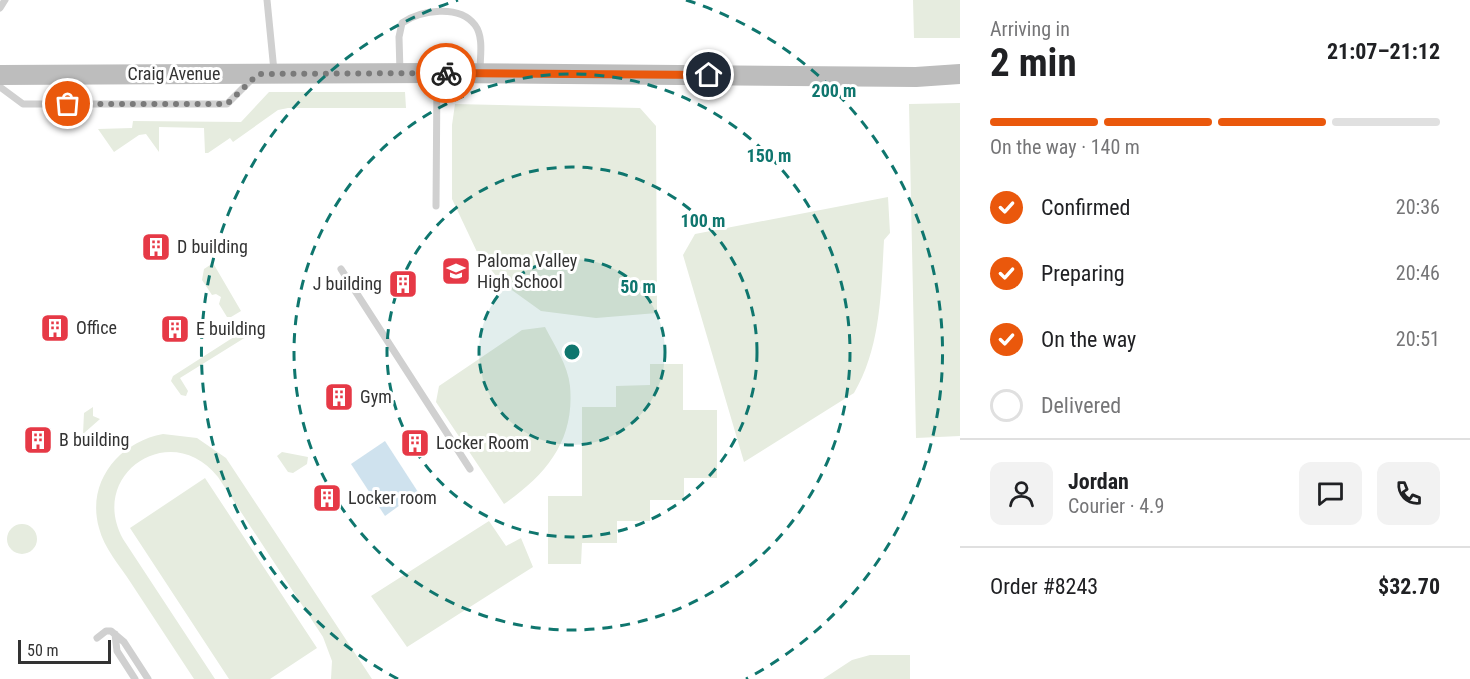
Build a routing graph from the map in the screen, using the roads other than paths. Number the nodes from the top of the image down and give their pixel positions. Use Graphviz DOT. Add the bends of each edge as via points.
graph roads {
  1 [pos="4,0"];
  2 [pos="267,0"];
  3 [pos="0,8"];
  4 [pos="400,73"];
  5 [pos="437,73"];
  6 [pos="480,73"];
  7 [pos="266,74"];
  8 [pos="960,74"];
  9 [pos="0,75"];
  10 [pos="0,87"];
  11 [pos="436,206"];
  12 [pos="341,268"];
  13 [pos="470,469"];
  14 [pos="115,634"];
  15 [pos="98,638"];
  16 [pos="135,679"];
  17 [pos="148,679"];
  1 -- 3 [label="lane"];
  2 -- 7 [label="lane"];
  4 -- 5 [label="street, Craig Avenue"];
  4 -- 6 [label="lane" via="402,23 415,15 440,12 462,15 476,25 481,43"];
  4 -- 7 [label="street, Craig Avenue"];
  5 -- 6 [label="street, Craig Avenue"];
  5 -- 11 [label="lane"];
  6 -- 8 [label="street, Craig Avenue" via="904,77"];
  7 -- 9 [label="street, Craig Avenue"];
  7 -- 10 [label="lane" via="227,104 23,104"];
  12 -- 13 [label="lane"];
  14 -- 15 [label="lane" via="106,631"];
  14 -- 16 [label="lane" via="117,651"];
  14 -- 17 [label="lane"];
}
